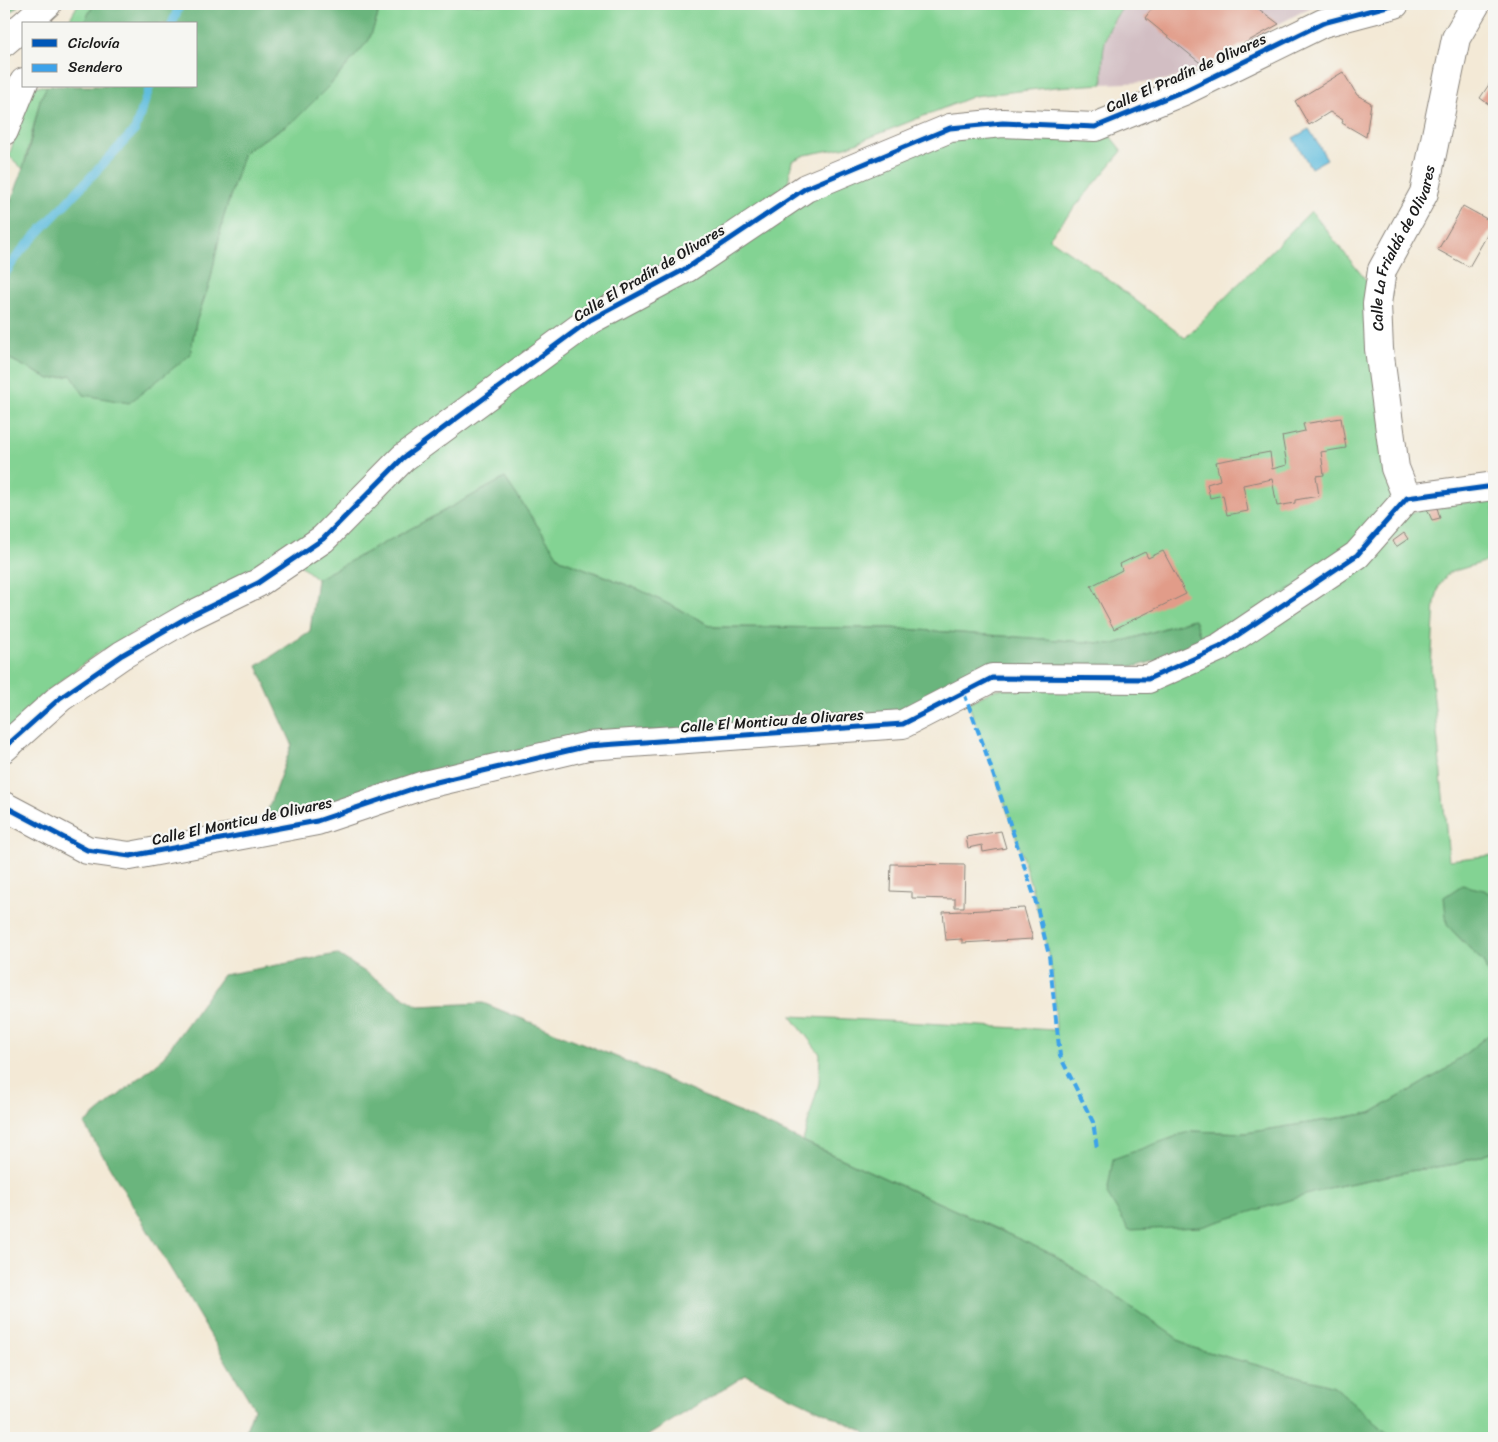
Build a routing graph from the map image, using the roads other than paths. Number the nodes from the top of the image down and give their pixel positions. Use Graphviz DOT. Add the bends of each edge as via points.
graph roads {
  1 [pos="46,4"];
  2 [pos="63,4"];
  3 [pos="1395,4"];
  4 [pos="1476,4"];
  5 [pos="26,22"];
  6 [pos="55,22"];
  7 [pos="22,26"];
  8 [pos="4,42"];
  9 [pos="22,87"];
  10 [pos="4,131"];
  11 [pos="1494,486"];
  12 [pos="1407,498"];
  13 [pos="4,748"];
  14 [pos="4,806"];
  1 -- 5 [label="street"];
  2 -- 6 [label="street"];
  3 -- 13 [label="street, Calle El Pradín de Olivares" via="1322,23 1186,90 1095,127 1002,123 950,128 806,188 687,268 590,320 403,458 323,539 258,583 188,617 122,655 60,698"];
  4 -- 12 [label="street, Calle La Frialdá de Olivares" via="1456,38 1424,194 1382,270 1377,304 1379,348 1395,468"];
  7 -- 8 [label="street"];
  9 -- 10 [label="street"];
  11 -- 12 [label="street"];
  12 -- 14 [label="street, Calle El Monticu de Olivares" via="1357,555 1220,647 1148,679 992,678 903,724 588,746 424,785 317,821 130,856 87,850"];
}
